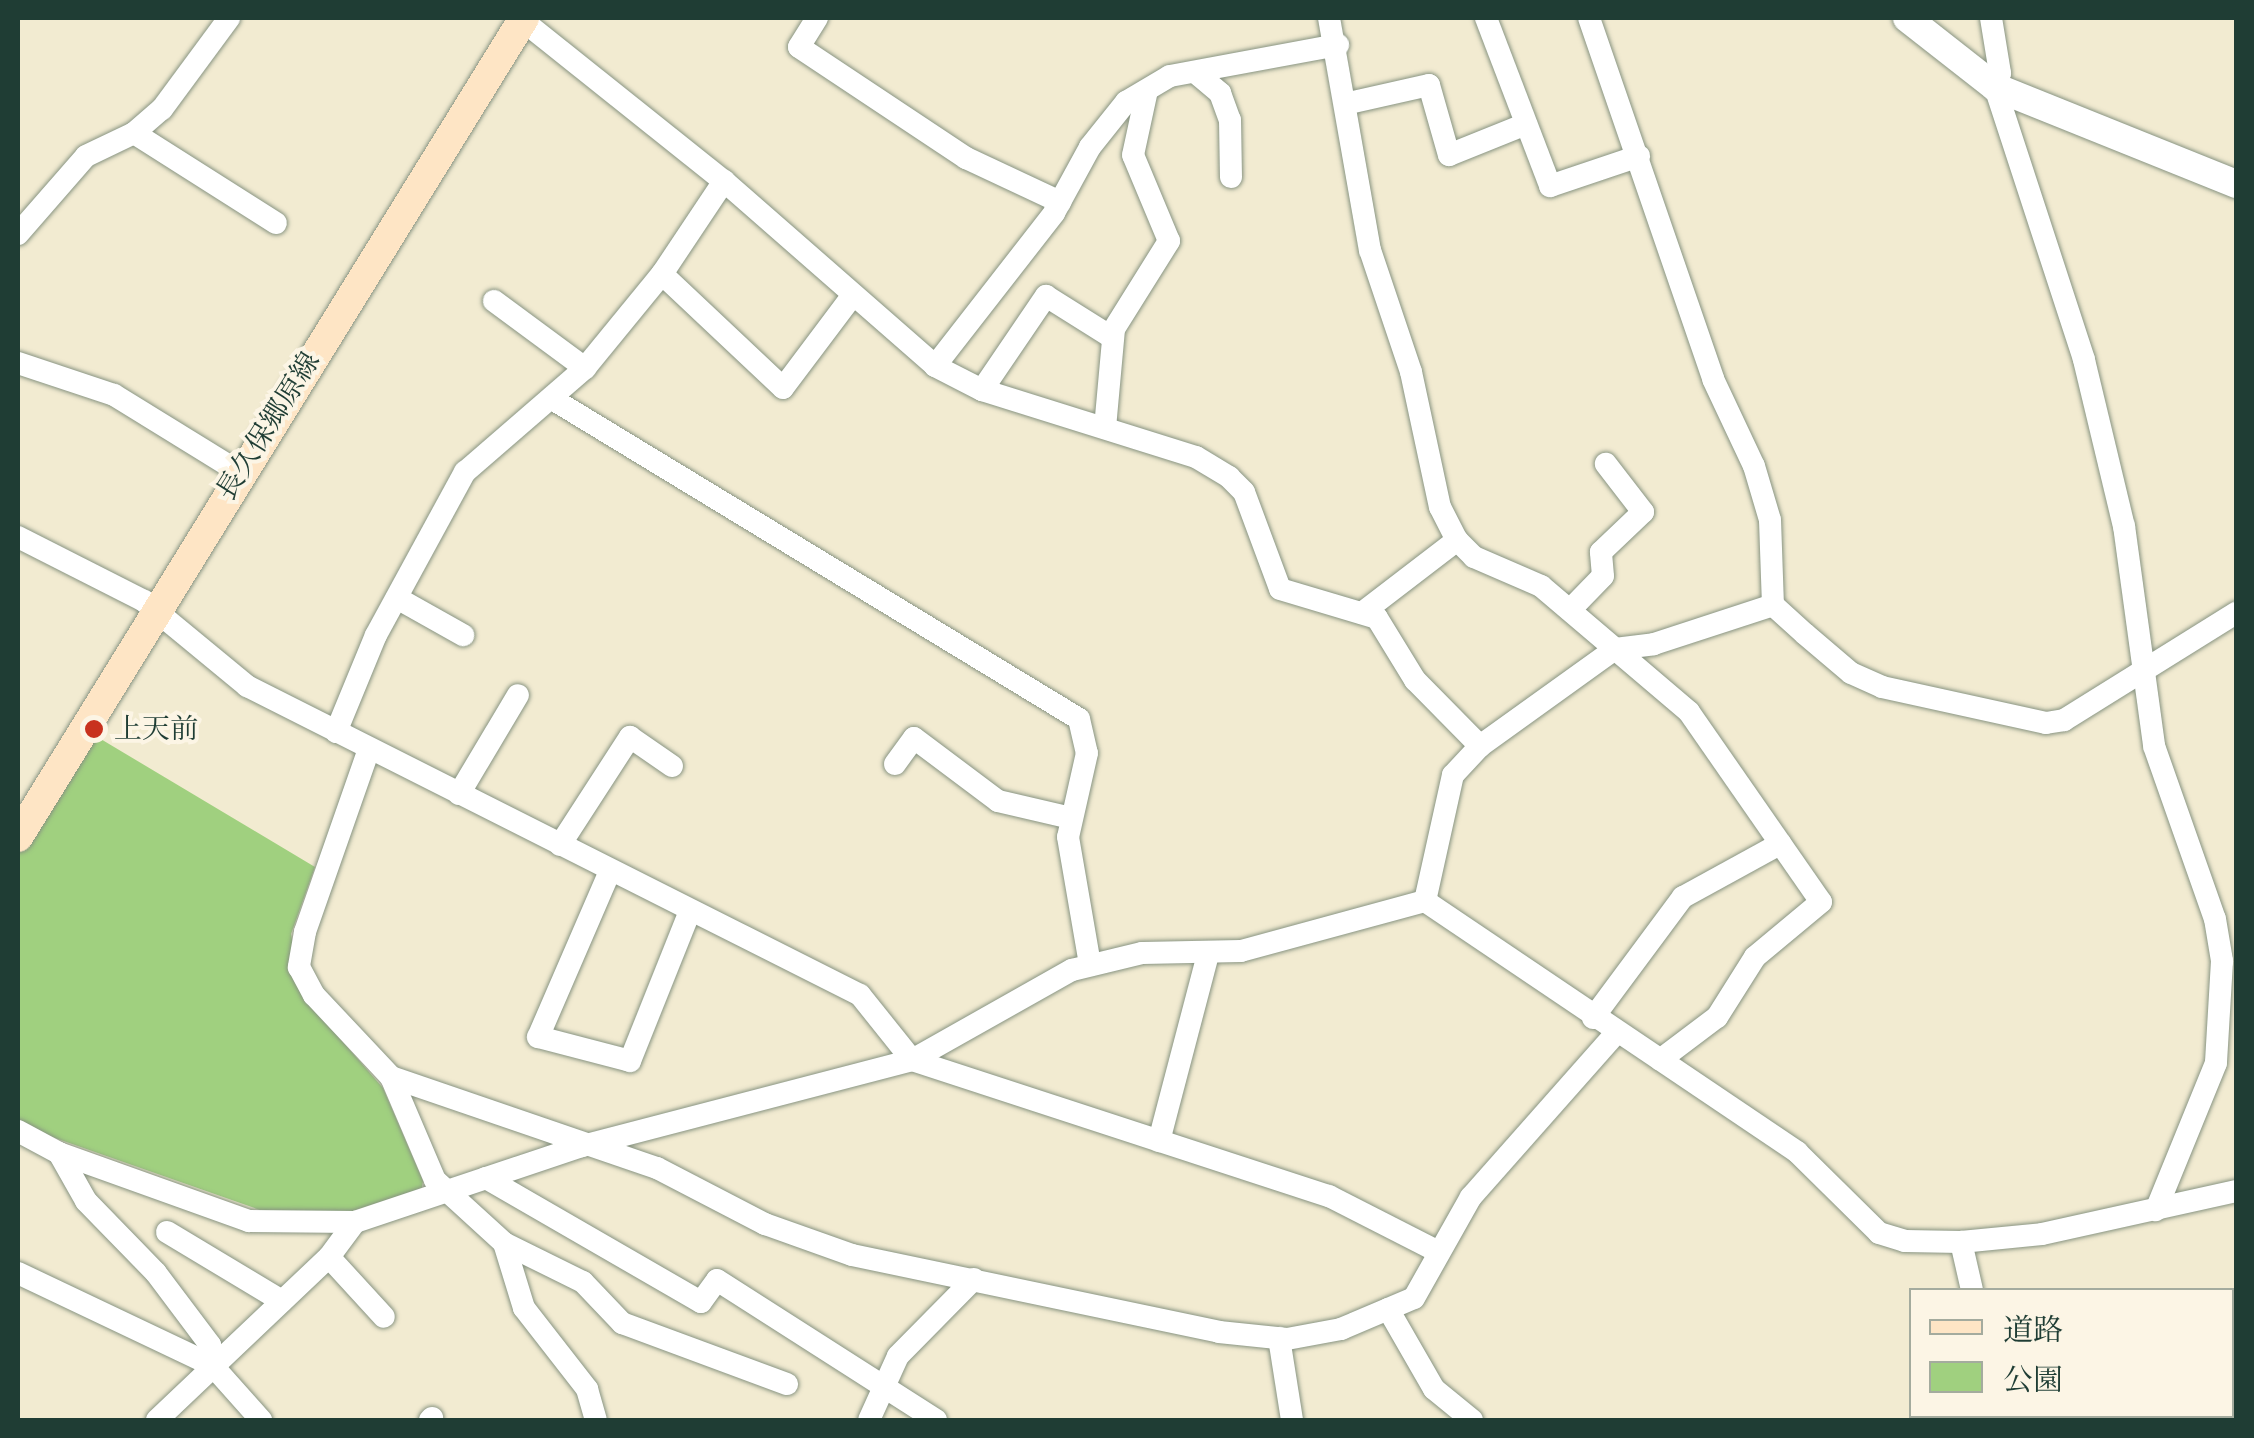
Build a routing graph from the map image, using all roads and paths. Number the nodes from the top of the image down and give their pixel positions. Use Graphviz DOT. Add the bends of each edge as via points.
graph roads {
  1 [pos="229,18"];
  2 [pos="817,18"];
  3 [pos="1329,18"];
  4 [pos="1486,18"];
  5 [pos="1589,18"];
  6 [pos="1908,18"];
  7 [pos="1991,18"];
  8 [pos="523,19"];
  9 [pos="1338,45"];
  10 [pos="1195,72"];
  11 [pos="1995,87"];
  12 [pos="1147,90"];
  13 [pos="1349,103"];
  14 [pos="1526,124"];
  15 [pos="134,132"];
  16 [pos="1638,156"];
  17 [pos="1231,177"];
  18 [pos="724,181"];
  19 [pos="2236,184"];
  20 [pos="1060,202"];
  21 [pos="276,223"];
  22 [pos="18,234"];
  23 [pos="662,274"];
  24 [pos="852,296"];
  25 [pos="494,301"];
  26 [pos="1113,338"];
  27 [pos="18,363"];
  28 [pos="935,366"];
  29 [pos="586,368"];
  30 [pos="982,390"];
  31 [pos="554,400"];
  32 [pos="1105,428"];
  33 [pos="1606,464"];
  34 [pos="239,472"];
  35 [pos="18,537"];
  36 [pos="1457,540"];
  37 [pos="397,598"];
  38 [pos="1773,605"];
  39 [pos="153,610"];
  40 [pos="1570,610"];
  41 [pos="2236,612"];
  42 [pos="1362,613"];
  43 [pos="463,635"];
  44 [pos="1615,649"];
  45 [pos="2142,671"];
  46 [pos="518,695"];
  47 [pos="336,732"];
  48 [pos="1480,746"];
  49 [pos="369,748"];
  50 [pos="894,764"];
  51 [pos="672,766"];
  52 [pos="459,794"];
  53 [pos="1071,818"];
  54 [pos="18,838"];
  55 [pos="1780,844"];
  56 [pos="560,846"];
  57 [pos="610,871"];
  58 [pos="1424,902"];
  59 [pos="690,911"];
  60 [pos="1208,954"];
  61 [pos="1090,965"];
  62 [pos="1593,1018"];
  63 [pos="1617,1032"];
  64 [pos="912,1060"];
  65 [pos="1660,1060"];
  66 [pos="2226,1064"];
  67 [pos="391,1077"];
  68 [pos="18,1131"];
  69 [pos="1160,1141"];
  70 [pos="582,1146"];
  71 [pos="59,1153"];
  72 [pos="486,1178"];
  73 [pos="2236,1191"];
  74 [pos="447,1193"];
  75 [pos="2156,1210"];
  76 [pos="355,1222"];
  77 [pos="167,1232"];
  78 [pos="504,1242"];
  79 [pos="1960,1242"];
  80 [pos="1438,1251"];
  81 [pos="330,1256"];
  82 [pos="18,1272"];
  83 [pos="974,1279"];
  84 [pos="1972,1288"];
  85 [pos="282,1300"];
  86 [pos="1388,1309"];
  87 [pos="384,1318"];
  88 [pos="1280,1338"];
  89 [pos="212,1365"];
  90 [pos="882,1380"];
  91 [pos="788,1384"];
  92 [pos="157,1420"];
  93 [pos="261,1420"];
  94 [pos="596,1420"];
  95 [pos="869,1420"];
  96 [pos="936,1420"];
  97 [pos="1292,1420"];
  98 [pos="1472,1420"];
  1 -- 15 [label="street" via="162,109"];
  2 -- 20 [label="street" via="798,47 966,158"];
  3 -- 9 [label="street"];
  4 -- 14 [label="street"];
  5 -- 16 [label="street"];
  6 -- 11 [label="street"];
  7 -- 11 [label="street" via="2000,72"];
  8 -- 18 [label="street"];
  8 -- 34 [label="main road, 長久保郷原線"];
  9 -- 10 [label="street"];
  9 -- 13 [label="street"];
  10 -- 12 [label="street"];
  10 -- 17 [label="street" via="1220,93 1230,120"];
  11 -- 19 [label="street"];
  11 -- 45 [label="street" via="2084,360 2143,624"];
  12 -- 20 [label="street" via="1126,102 1090,146"];
  12 -- 26 [label="street" via="1133,154 1169,241"];
  13 -- 14 [label="street" via="1429,85 1449,155"];
  13 -- 36 [label="street" via="1370,250 1411,372 1440,507"];
  14 -- 16 [label="street" via="1550,186"];
  15 -- 21 [label="street"];
  15 -- 22 [label="street" via="86,156"];
  16 -- 38 [label="street" via="1713,379 1754,466 1770,520"];
  18 -- 23 [label="street"];
  18 -- 24 [label="street"];
  20 -- 28 [label="street"];
  23 -- 24 [label="street" via="783,388"];
  23 -- 29 [label="street"];
  24 -- 28 [label="street"];
  25 -- 29 [label="street"];
  26 -- 30 [label="street" via="1046,296"];
  26 -- 32 [label="street"];
  27 -- 34 [label="street" via="114,395"];
  28 -- 30 [label="street"];
  29 -- 31 [label="street"];
  30 -- 32 [label="street"];
  31 -- 37 [label="street" via="465,472"];
  31 -- 53 [label="street" via="1066,707 1088,737"];
  32 -- 42 [label="street" via="1196,457 1228,477 1244,492 1280,589"];
  33 -- 40 [label="street" via="1643,512 1601,552 1604,576"];
  34 -- 39 [label="main road, 長久保郷原線"];
  35 -- 39 [label="street"];
  36 -- 40 [label="street" via="1474,557 1541,586"];
  36 -- 42 [label="street"];
  37 -- 43 [label="street"];
  37 -- 47 [label="street"];
  38 -- 44 [label="street" via="1654,644"];
  38 -- 45 [label="street" via="1851,673 1882,687 2046,724 2064,720"];
  39 -- 47 [label="street" via="248,686"];
  39 -- 54 [label="main road, 長久保郷原線"];
  40 -- 44 [label="street"];
  41 -- 45 [label="street"];
  42 -- 48 [label="street" via="1377,618 1416,680"];
  44 -- 48 [label="street"];
  44 -- 55 [label="street" via="1689,712"];
  45 -- 66 [label="street" via="2172,809 2214,919"];
  46 -- 52 [label="street"];
  47 -- 49 [label="street"];
  48 -- 58 [label="street" via="1453,775"];
  49 -- 52 [label="street"];
  49 -- 67 [label="street" via="304,932 299,967 314,994"];
  50 -- 53 [label="street" via="914,738 998,802"];
  51 -- 56 [label="street" via="630,737"];
  52 -- 56 [label="street"];
  53 -- 61 [label="street" via="1068,836"];
  55 -- 62 [label="street" via="1683,897"];
  55 -- 65 [label="street" via="1820,902 1754,958 1717,1017"];
  56 -- 57 [label="street"];
  57 -- 59 [label="street"];
  57 -- 59 [label="street" via="538,1037 630,1060"];
  58 -- 60 [label="street"];
  58 -- 62 [label="street"];
  59 -- 64 [label="street" via="860,996"];
  60 -- 61 [label="street" via="1142,954"];
  60 -- 69 [label="street"];
  61 -- 64 [label="street"];
  62 -- 63 [label="street"];
  63 -- 65 [label="street"];
  63 -- 80 [label="street" via="1471,1197"];
  64 -- 69 [label="street"];
  64 -- 70 [label="street"];
  65 -- 79 [label="street" via="1797,1152 1870,1227 1905,1241"];
  66 -- 75 [label="street"];
  67 -- 70 [label="street"];
  67 -- 74 [label="street" via="435,1180"];
  68 -- 71 [label="street"];
  69 -- 80 [label="street" via="1329,1196"];
  70 -- 72 [label="street"];
  70 -- 83 [label="street" via="657,1168 765,1224 852,1255"];
  71 -- 76 [label="street" via="249,1222"];
  71 -- 89 [label="street" via="86,1202 156,1273 210,1345"];
  72 -- 74 [label="street"];
  72 -- 90 [label="street" via="701,1302 717,1280"];
  73 -- 75 [label="street"];
  74 -- 76 [label="street"];
  74 -- 78 [label="street"];
  75 -- 79 [label="street" via="2042,1234"];
  76 -- 81 [label="street"];
  77 -- 85 [label="street"];
  78 -- 91 [label="street" via="584,1282 622,1323"];
  78 -- 94 [label="street" via="524,1308 587,1389"];
  79 -- 84 [label="street"];
  80 -- 86 [label="street" via="1414,1298"];
  81 -- 85 [label="street"];
  81 -- 87 [label="street"];
  82 -- 89 [label="street"];
  83 -- 88 [label="street" via="1218,1332"];
  83 -- 90 [label="street"];
  85 -- 89 [label="street"];
  86 -- 88 [label="street" via="1341,1329"];
  86 -- 98 [label="street" via="1434,1389"];
  88 -- 97 [label="street"];
  89 -- 92 [label="street"];
  89 -- 93 [label="street"];
  90 -- 95 [label="street"];
  90 -- 96 [label="street"];
}
